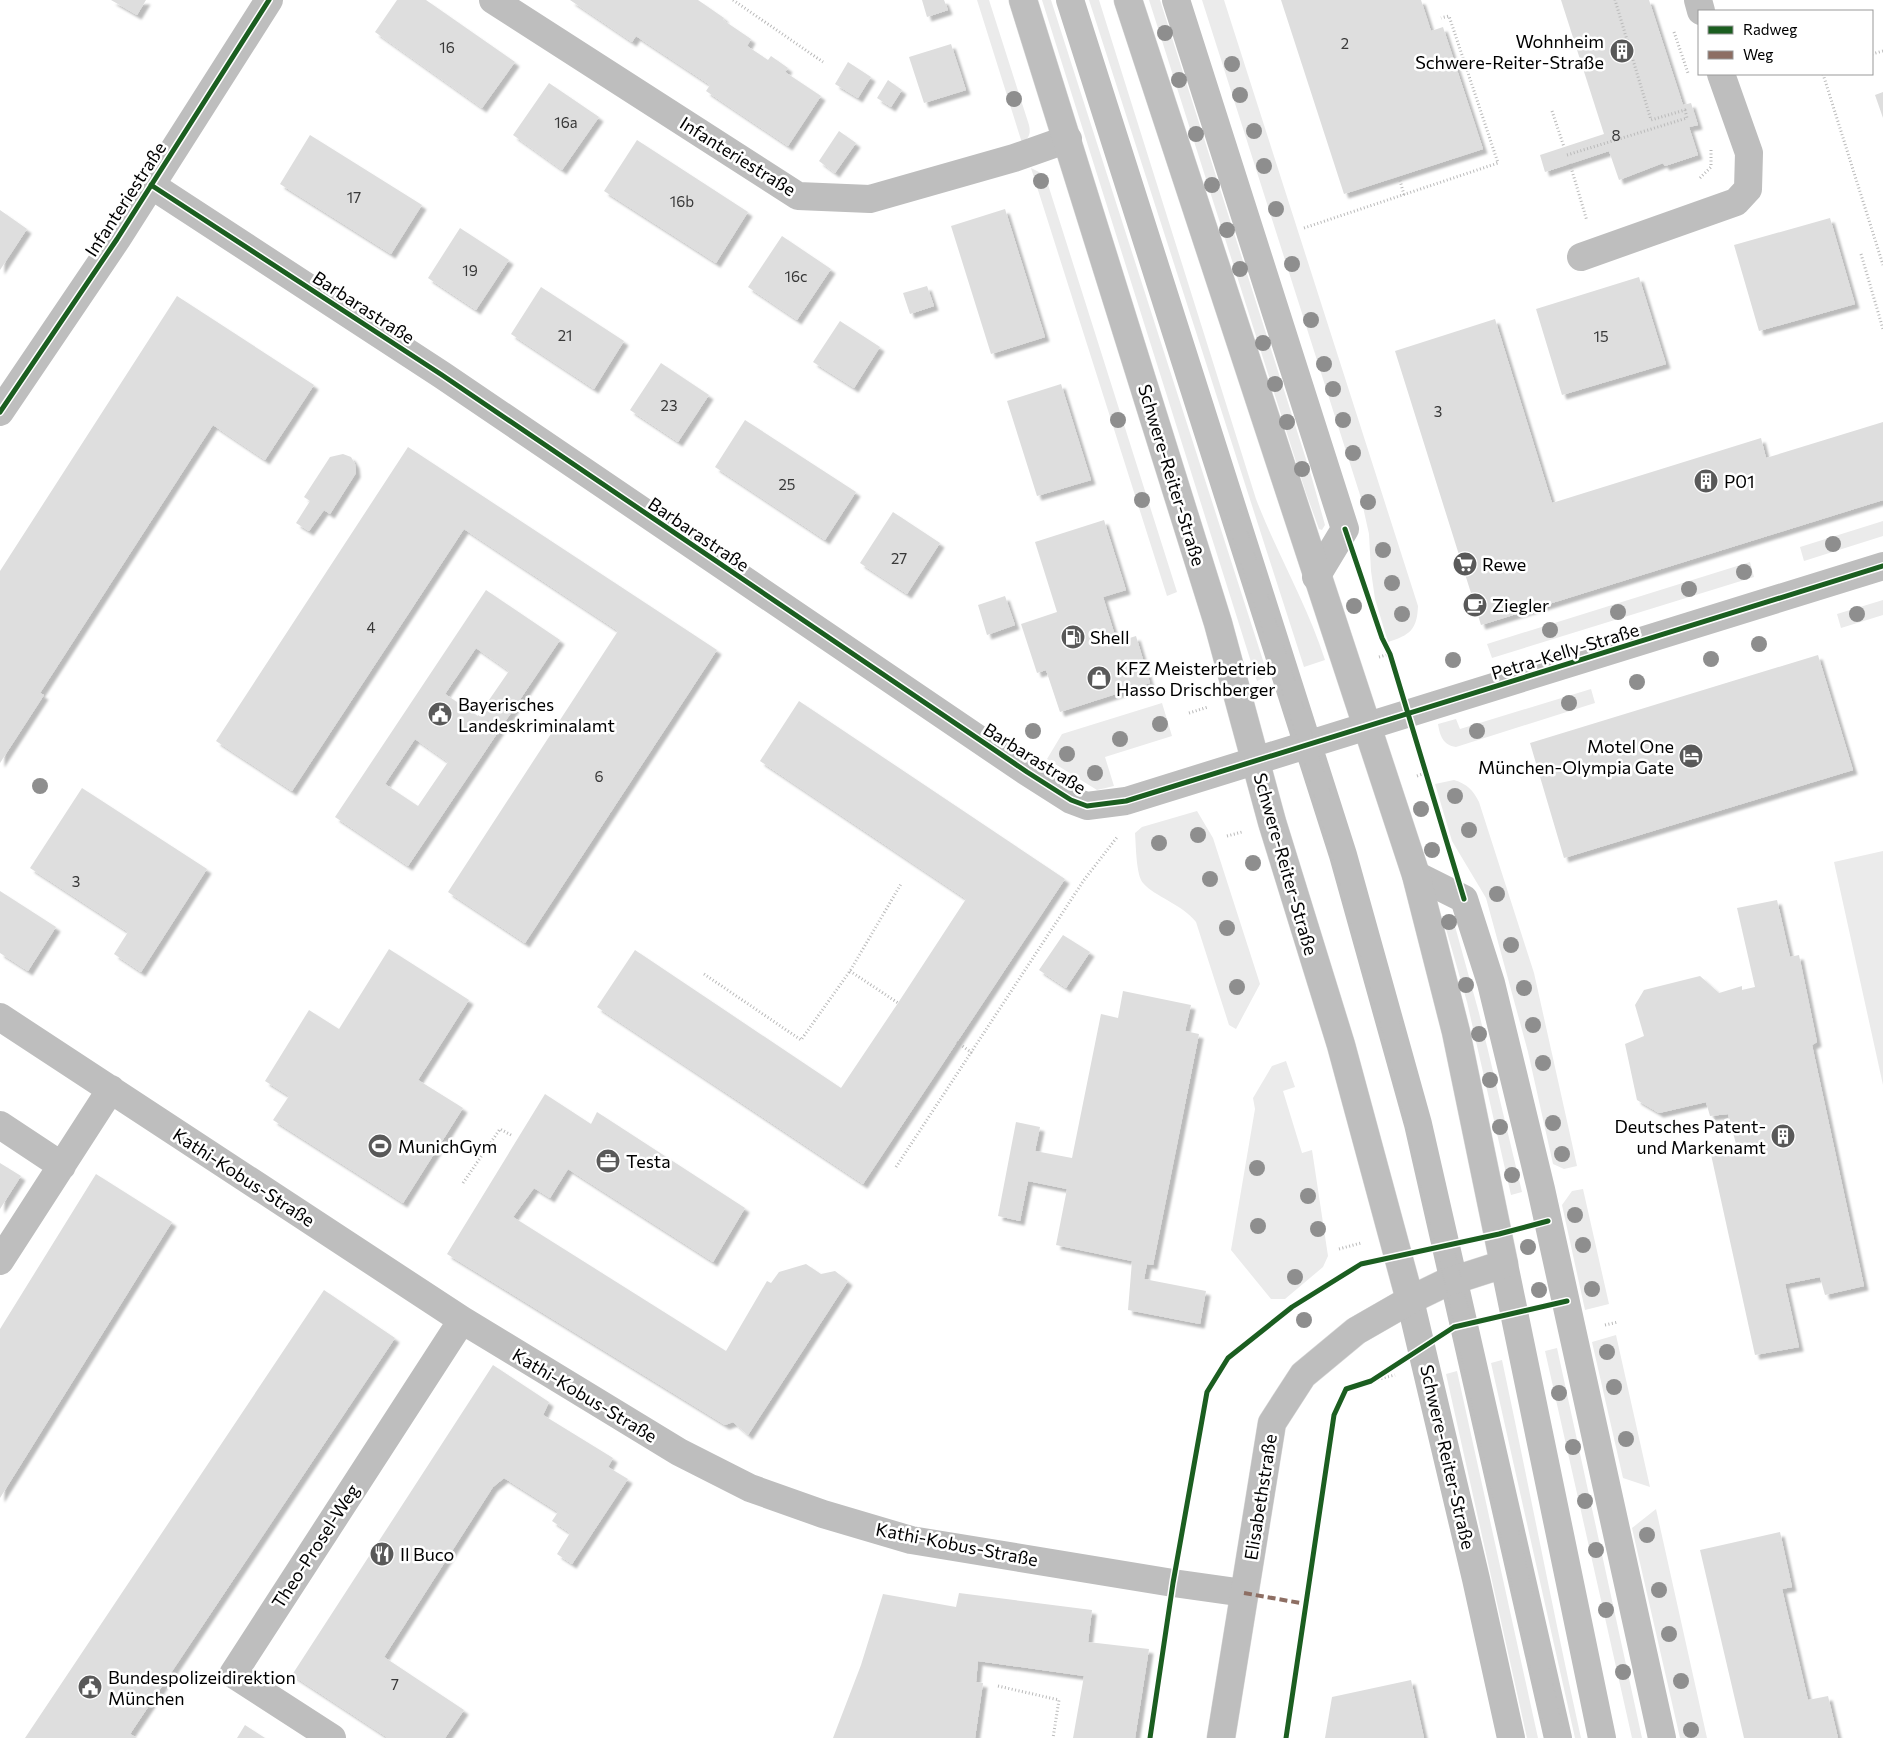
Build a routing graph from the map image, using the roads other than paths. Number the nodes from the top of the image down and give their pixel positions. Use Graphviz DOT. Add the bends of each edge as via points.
graph roads {
  1 [pos="269,0"];
  2 [pos="493,0"];
  3 [pos="1023,0"];
  4 [pos="1070,0"];
  5 [pos="1128,0"];
  6 [pos="1176,0"];
  7 [pos="1721,75"];
  8 [pos="1068,139"];
  9 [pos="151,185"];
  10 [pos="1581,257"];
  11 [pos="0,412"];
  12 [pos="1883,566"];
  13 [pos="1316,577"];
  14 [pos="1368,726"];
  15 [pos="1309,745"];
  16 [pos="1256,761"];
  17 [pos="1416,875"];
  18 [pos="0,1017"];
  19 [pos="111,1089"];
  20 [pos="0,1125"];
  21 [pos="62,1166"];
  22 [pos="0,1261"];
  23 [pos="1504,1264"];
  24 [pos="1454,1280"];
  25 [pos="1410,1300"];
  26 [pos="462,1320"];
  27 [pos="1244,1593"];
  28 [pos="332,1738"];
  29 [pos="1221,1738"];
  30 [pos="1511,1738"];
  31 [pos="1558,1738"];
  32 [pos="1602,1738"];
  33 [pos="1662,1738"];
  1 -- 9 [label="street, Infanteriestraße"];
  2 -- 8 [label="street, Infanteriestraße" via="798,196 870,199 1014,158"];
  3 -- 8 [label="street, Schwere-Reiter-Straße"];
  4 -- 15 [label="street"];
  5 -- 13 [label="street"];
  6 -- 13 [label="street" via="1345,529"];
  7 -- 10 [label="street" via="1749,153 1748,189 1736,202"];
  8 -- 16 [label="street, Schwere-Reiter-Straße" via="1218,622"];
  9 -- 11 [label="street, Infanteriestraße"];
  9 -- 16 [label="street, Barbarastraße" via="442,375 1071,800 1087,806 1126,801"];
  12 -- 14 [label="street, Petra-Kelly-Straße"];
  13 -- 14 [label="street"];
  14 -- 15 [label="street, Petra-Kelly-Straße"];
  14 -- 17 [label="street"];
  15 -- 16 [label="street, Petra-Kelly-Straße"];
  15 -- 24 [label="street" via="1418,1124"];
  16 -- 25 [label="street, Schwere-Reiter-Straße" via="1341,1045"];
  17 -- 23 [label="street" via="1456,1032"];
  17 -- 33 [label="street" via="1464,899 1491,983 1565,1292"];
  18 -- 19 [label="street, Kathi-Kobus-Straße"];
  19 -- 21 [label="street"];
  19 -- 26 [label="street, Kathi-Kobus-Straße"];
  20 -- 21 [label="street"];
  21 -- 22 [label="street"];
  23 -- 24 [label="street, Elisabethstraße"];
  23 -- 32 [label="street"];
  24 -- 25 [label="street, Elisabethstraße"];
  24 -- 31 [label="street"];
  25 -- 27 [label="street, Elisabethstraße" via="1356,1332 1303,1375 1272,1423"];
  25 -- 30 [label="street, Schwere-Reiter-Straße"];
  26 -- 27 [label="street, Kathi-Kobus-Straße" via="679,1452 750,1488 802,1507 911,1540"];
  26 -- 28 [label="street, Theo-Prosel-Weg" via="233,1674"];
  27 -- 29 [label="street, Elisabethstraße"];
}
